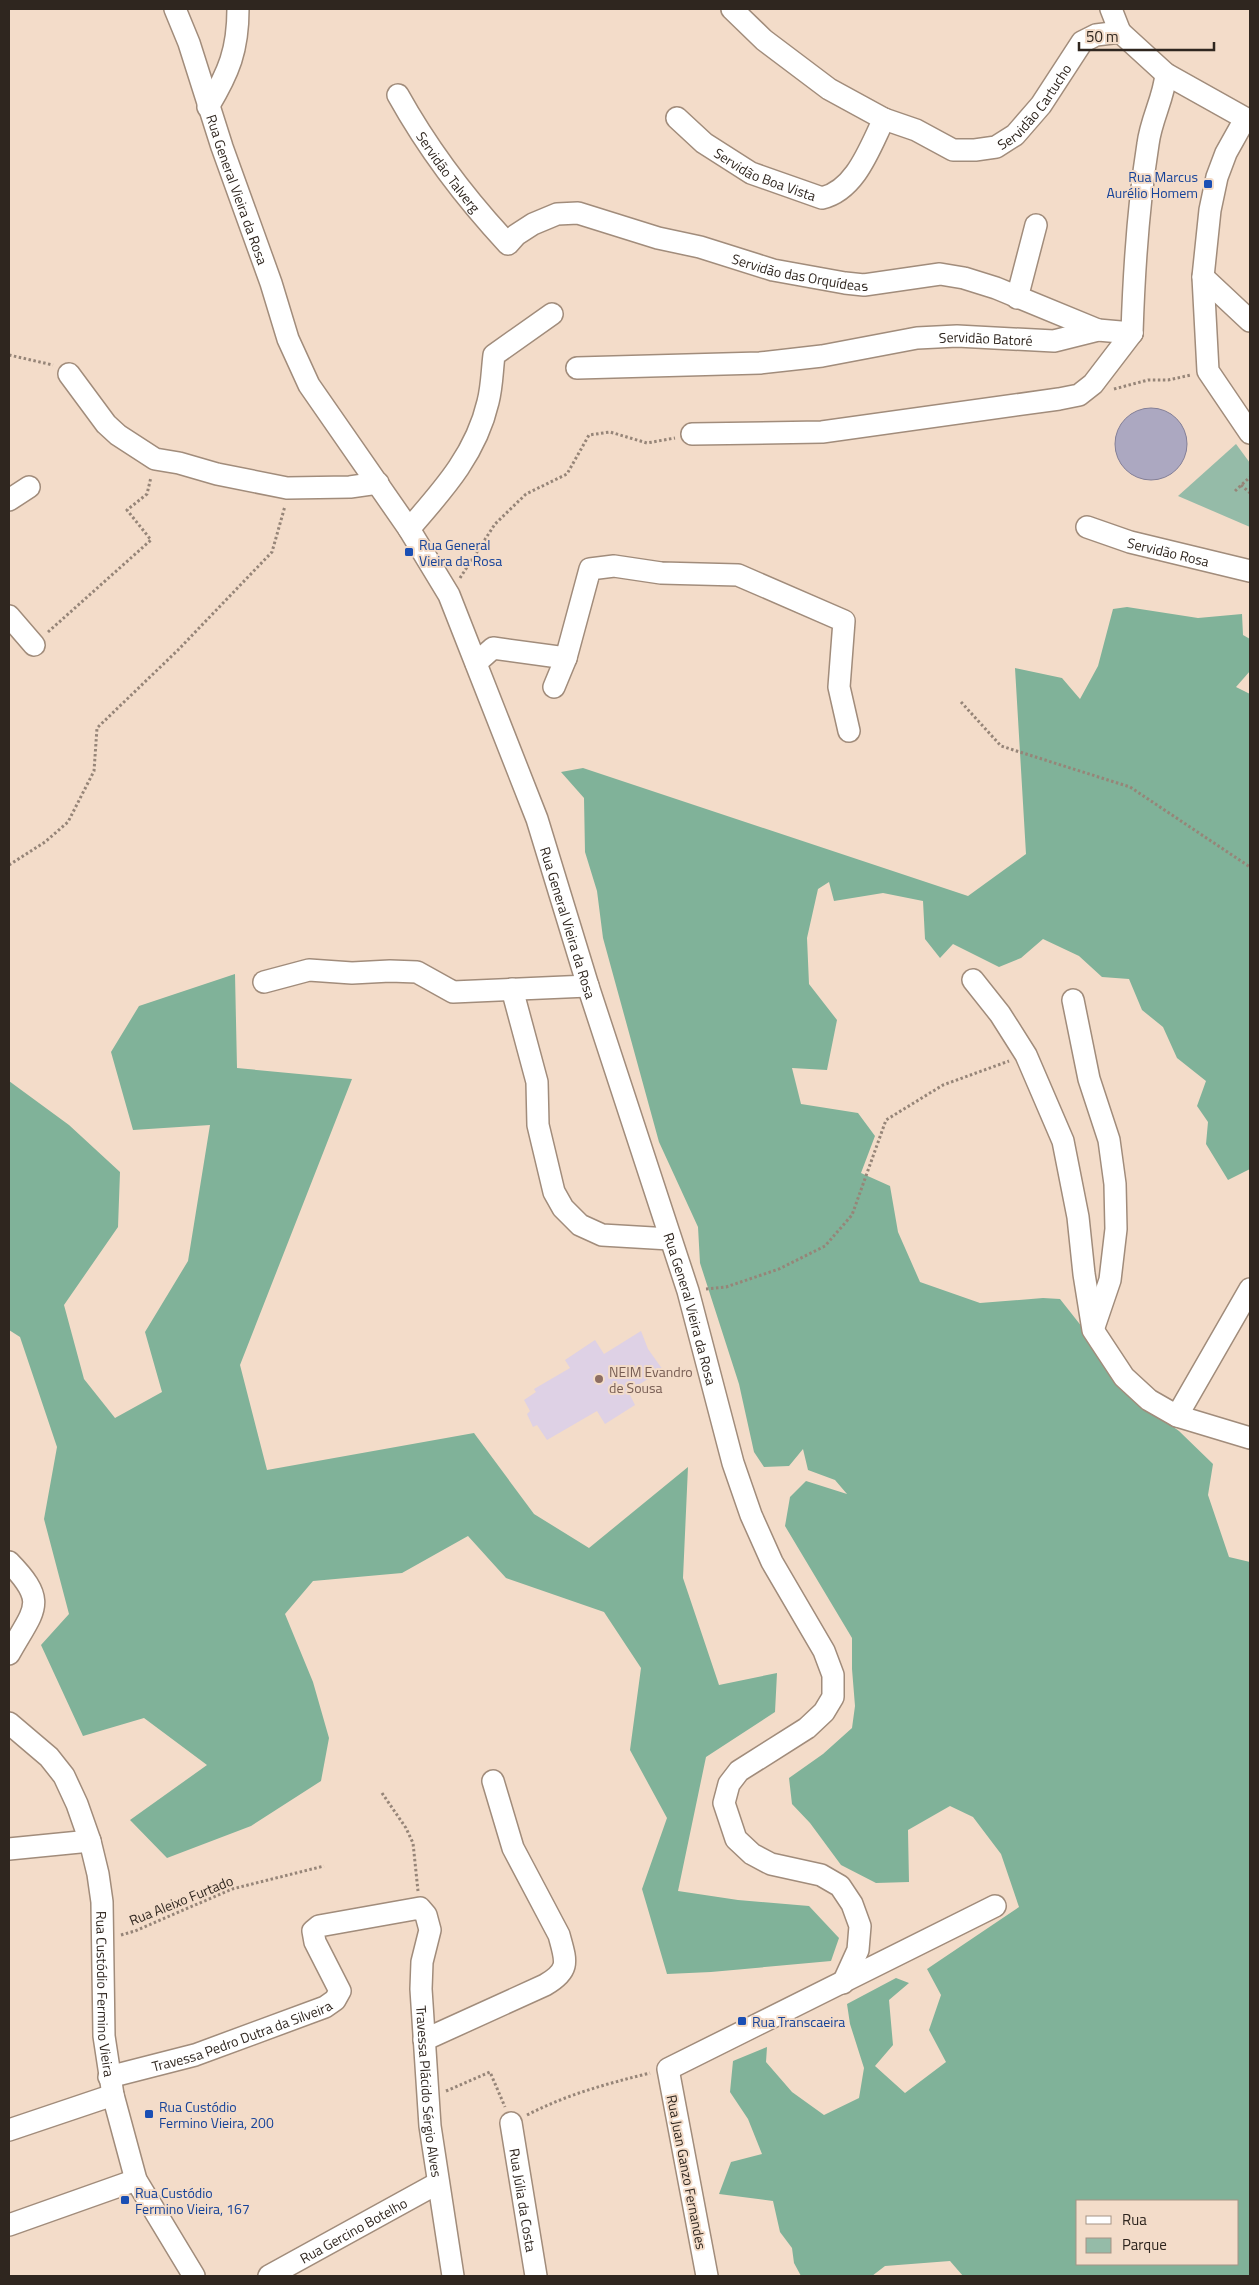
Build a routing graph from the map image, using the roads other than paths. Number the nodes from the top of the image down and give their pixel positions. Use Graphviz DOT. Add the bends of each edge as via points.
graph roads {
  1 [pos="176,9"];
  2 [pos="238,9"];
  3 [pos="732,9"];
  4 [pos="1111,9"];
  5 [pos="1120,32"];
  6 [pos="1166,74"];
  7 [pos="398,95"];
  8 [pos="208,107"];
  9 [pos="677,118"];
  10 [pos="884,119"];
  11 [pos="1248,120"];
  12 [pos="1036,225"];
  13 [pos="508,244"];
  14 [pos="1203,277"];
  15 [pos="1017,298"];
  16 [pos="552,314"];
  17 [pos="1250,321"];
  18 [pos="1098,330"];
  19 [pos="1132,334"];
  20 [pos="577,368"];
  21 [pos="69,374"];
  22 [pos="1250,433"];
  23 [pos="692,434"];
  24 [pos="378,484"];
  25 [pos="29,486"];
  26 [pos="9,500"];
  27 [pos="1087,527"];
  28 [pos="409,529"];
  29 [pos="1250,571"];
  30 [pos="9,616"];
  31 [pos="34,645"];
  32 [pos="566,658"];
  33 [pos="476,663"];
  34 [pos="554,687"];
  35 [pos="849,731"];
  36 [pos="972,980"];
  37 [pos="264,982"];
  38 [pos="588,986"];
  39 [pos="512,989"];
  40 [pos="1073,1000"];
  41 [pos="670,1239"];
  42 [pos="1250,1289"];
  43 [pos="1093,1330"];
  44 [pos="1177,1416"];
  45 [pos="1250,1438"];
  46 [pos="9,1562"];
  47 [pos="9,1654"];
  48 [pos="9,1723"];
  49 [pos="493,1781"];
  50 [pos="90,1841"];
  51 [pos="9,1849"];
  52 [pos="995,1906"];
  53 [pos="420,1908"];
  54 [pos="843,1983"];
  55 [pos="424,2040"];
  56 [pos="111,2086"];
  57 [pos="511,2123"];
  58 [pos="9,2130"];
  59 [pos="136,2180"];
  60 [pos="438,2184"];
  61 [pos="9,2225"];
  62 [pos="194,2276"];
  63 [pos="270,2276"];
  64 [pos="454,2276"];
  65 [pos="536,2276"];
  66 [pos="707,2276"];
  1 -- 8 [label="street, Rua General Vieira da Rosa"];
  2 -- 8 [label="street" via="234,57"];
  3 -- 10 [label="street, Servidão Cartucho" via="764,40 829,89"];
  4 -- 5 [label="street"];
  5 -- 6 [label="street"];
  5 -- 10 [label="street, Servidão Cartucho" via="1096,35 1082,42 1041,105 1014,135 996,147 953,150 916,130"];
  6 -- 11 [label="street"];
  6 -- 19 [label="street" via="1148,142 1136,232"];
  7 -- 13 [label="street, Servidão Talverg" via="414,125 479,213"];
  8 -- 24 [label="street, Rua General Vieira da Rosa" via="291,347 309,385"];
  9 -- 10 [label="street, Servidão Boa Vista" via="704,143 751,173 822,198 833,196 860,166"];
  11 -- 14 [label="street" via="1226,153 1217,177"];
  12 -- 15 [label="street"];
  13 -- 15 [label="street, Servidão das Orquídeas" via="532,224 557,214 578,213 773,270 864,285 940,274 996,288"];
  14 -- 17 [label="street"];
  14 -- 22 [label="street" via="1208,371"];
  15 -- 18 [label="street, Servidão das Orquídeas"];
  16 -- 28 [label="street" via="494,356 488,402 474,445 453,478"];
  18 -- 19 [label="street, Servidão Batoré"];
  18 -- 20 [label="street, Servidão Batoré" via="1054,341 958,336 917,338 822,356 760,363"];
  19 -- 23 [label="street" via="1093,384 1079,394 1059,400 822,432"];
  21 -- 24 [label="street" via="106,424 155,459 290,488"];
  24 -- 28 [label="street, Rua General Vieira da Rosa"];
  25 -- 26 [label="street"];
  27 -- 29 [label="street, Servidão Rosa" via="1130,542"];
  28 -- 33 [label="street, Rua General Vieira da Rosa" via="449,595"];
  30 -- 31 [label="street"];
  32 -- 33 [label="street" via="494,648"];
  32 -- 34 [label="street"];
  32 -- 35 [label="street" via="590,569 614,566 661,573 738,575 844,621 839,687"];
  33 -- 38 [label="street, Rua General Vieira da Rosa" via="537,819"];
  36 -- 43 [label="street" via="1000,1014 1026,1055 1063,1141 1078,1216"];
  37 -- 39 [label="street" via="309,970 390,971 416,972 453,992"];
  38 -- 39 [label="street"];
  38 -- 41 [label="street, Rua General Vieira da Rosa"];
  39 -- 41 [label="street" via="537,1082 541,1134 554,1192 563,1208 580,1226 602,1235"];
  40 -- 43 [label="street" via="1089,1079 1109,1140 1115,1184 1116,1229 1110,1280"];
  41 -- 54 [label="street, Rua General Vieira da Rosa" via="688,1291 751,1514 772,1562 824,1651 833,1675 833,1697 824,1712 807,1728 739,1771 729,1784 724,1803 736,1839 752,1854 771,1864 821,1875 840,1886 852,1904 860,1926 858,1950"];
  42 -- 44 [label="street"];
  43 -- 44 [label="street" via="1124,1377 1149,1400"];
  44 -- 45 [label="street"];
  46 -- 47 [label="street" via="32,1590 35,1603"];
  48 -- 50 [label="street, Rua Custódio Fermino Vieira" via="49,1757 64,1776"];
  49 -- 55 [label="street" via="512,1848 559,1935 564,1969 546,1985"];
  50 -- 51 [label="street"];
  50 -- 56 [label="street, Rua Custódio Fermino Vieira" via="102,1902 102,1995"];
  52 -- 54 [label="street"];
  53 -- 55 [label="street, Travessa Plácido Sérgio Alves" via="426,1915 430,1930 422,1962"];
  53 -- 56 [label="street, Travessa Pedro Dutra da Silveira" via="319,1926 313,1931 315,1942 340,1991 335,2000 325,2007"];
  54 -- 66 [label="street, Rua Juan Ganzo Fernandes" via="668,2069"];
  55 -- 60 [label="street, Travessa Plácido Sérgio Alves"];
  56 -- 58 [label="street"];
  56 -- 59 [label="street, Rua Custódio Fermino Vieira"];
  57 -- 65 [label="street, Rua Júlia da Costa"];
  59 -- 61 [label="street"];
  59 -- 62 [label="street, Rua Custódio Fermino Vieira"];
  60 -- 63 [label="street, Rua Gercino Botelho"];
  60 -- 64 [label="street, Travessa Plácido Sérgio Alves"];
}
